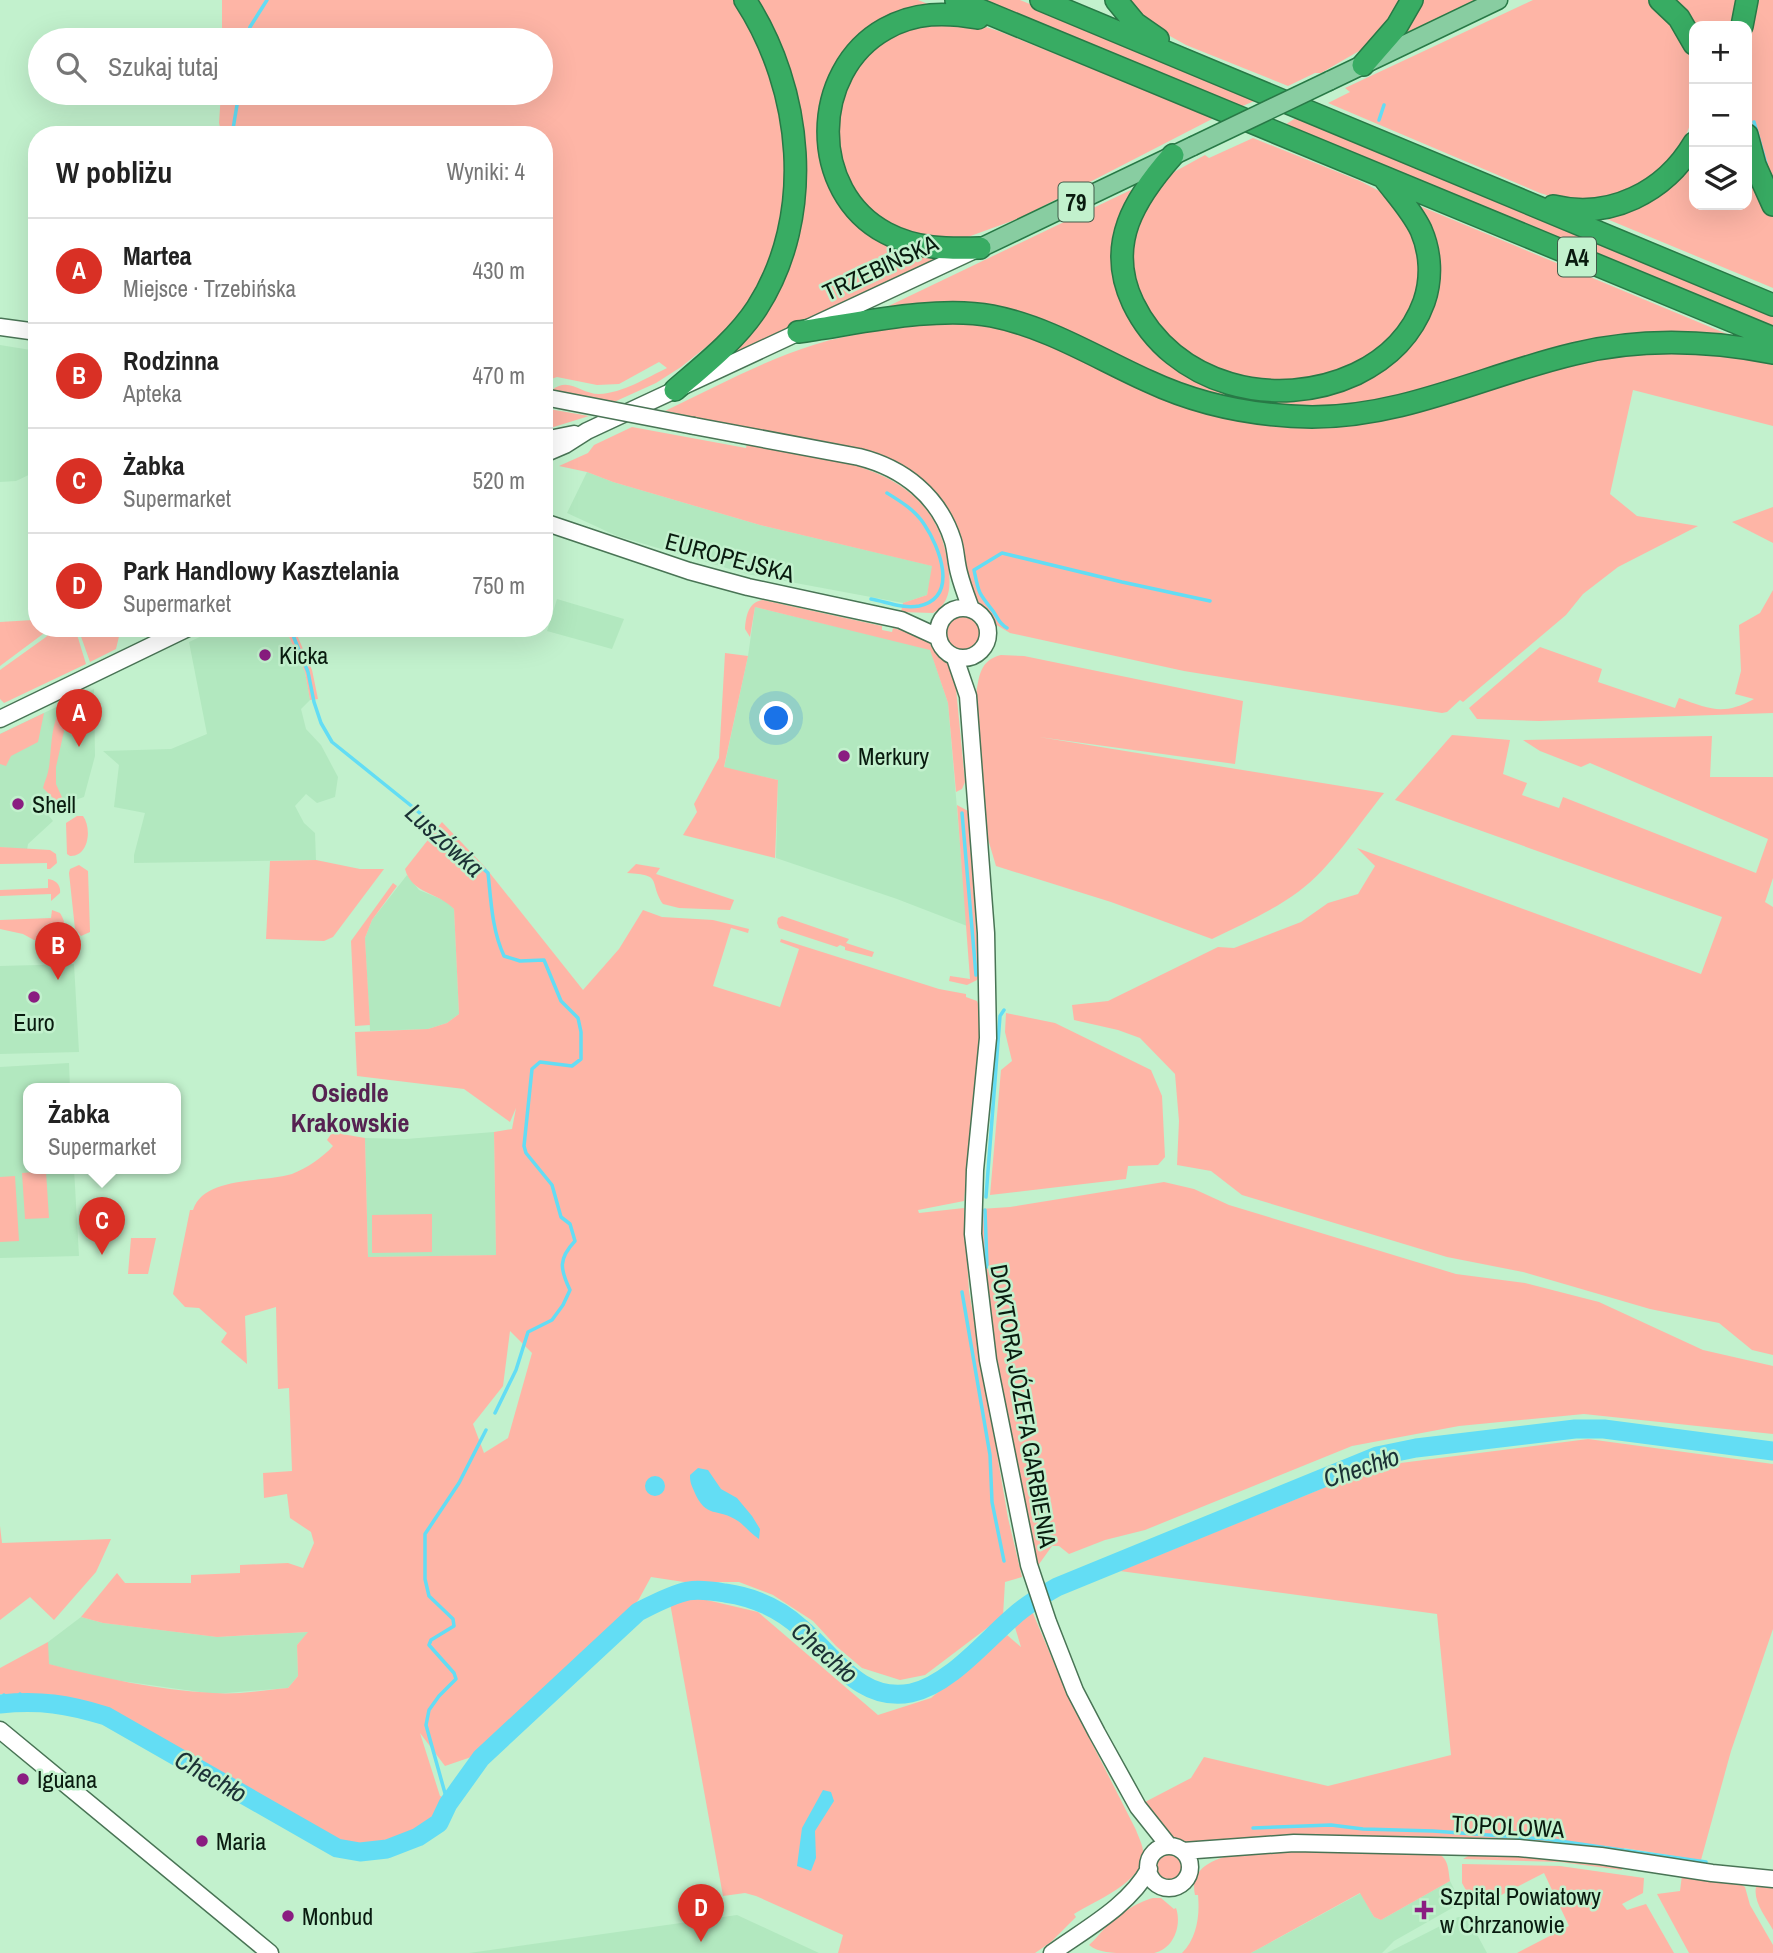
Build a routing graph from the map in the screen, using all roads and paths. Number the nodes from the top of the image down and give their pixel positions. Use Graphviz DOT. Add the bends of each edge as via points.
graph roads {
  1 [pos="745,0"];
  2 [pos="957,0"];
  3 [pos="1041,0"];
  4 [pos="1116,0"];
  5 [pos="1412,0"];
  6 [pos="1498,0"];
  7 [pos="1660,0"];
  8 [pos="1747,0"];
  9 [pos="1743,21"];
  10 [pos="1016,24"];
  11 [pos="1689,35"];
  12 [pos="1192,62"];
  13 [pos="1363,65"];
  14 [pos="1691,147"];
  15 [pos="1750,147"];
  16 [pos="1173,155"];
  17 [pos="1382,176"];
  18 [pos="1513,196"];
  19 [pos="1773,205"];
  20 [pos="980,248"];
  21 [pos="1773,305"];
  22 [pos="0,327"];
  23 [pos="28,331"];
  24 [pos="798,332"];
  25 [pos="1773,338"];
  26 [pos="1773,353"];
  27 [pos="675,390"];
  28 [pos="553,399"];
  29 [pos="587,431"];
  30 [pos="553,438"];
  31 [pos="565,445"];
  32 [pos="553,450"];
  33 [pos="553,455"];
  34 [pos="553,523"];
  35 [pos="959,573"];
  36 [pos="971,609"];
  37 [pos="947,615"];
  38 [pos="901,620"];
  39 [pos="169,637"];
  40 [pos="938,637"];
  41 [pos="974,656"];
  42 [pos="955,657"];
  43 [pos="968,696"];
  44 [pos="0,719"];
  45 [pos="0,1730"];
  46 [pos="1138,1807"];
  47 [pos="1239,1846"];
  48 [pos="1176,1849"];
  49 [pos="1151,1861"];
  50 [pos="1190,1870"];
  51 [pos="1773,1879"];
  52 [pos="1161,1886"];
  53 [pos="1116,1906"];
  54 [pos="270,1953"];
  55 [pos="1052,1953"];
  1 -- 27 [label="highway" via="773,54 789,111 795,155 791,222 780,262 757,309 733,338"];
  2 -- 10 [label="highway, A4"];
  3 -- 12 [label="highway, A4"];
  4 -- 12 [label="highway" via="1135,23"];
  5 -- 13 [label="highway" via="1397,26"];
  6 -- 13 [label="main road, 79"];
  7 -- 11 [label="highway"];
  8 -- 9 [label="highway"];
  10 -- 17 [label="highway, A4"];
  10 -- 20 [label="highway" via="946,13 894,24 871,38 852,58 830,107 827,138 831,164 860,214 885,233 921,246"];
  12 -- 18 [label="highway, A4"];
  13 -- 16 [label="main road, TRZEBIŃSKA / 79, bridge"];
  14 -- 18 [label="highway" via="1655,188 1607,207 1558,207"];
  15 -- 19 [label="highway"];
  16 -- 17 [label="highway" via="1140,195 1126,231 1123,264 1130,297 1147,327 1184,363 1224,382 1265,391 1305,390 1353,375 1387,354 1415,323 1427,294 1427,251 1415,219"];
  16 -- 20 [label="main road, TRZEBIŃSKA / 79"];
  17 -- 25 [label="highway, A4"];
  18 -- 21 [label="highway, A4"];
  20 -- 24 [label="main road, TRZEBIŃSKA / 79"];
  22 -- 23 [label="main road"];
  24 -- 26 [label="highway" via="928,314 991,316 1048,333 1195,399 1247,411 1311,416 1402,407 1574,354 1623,345 1674,342"];
  24 -- 27 [label="main road, TRZEBIŃSKA / 79"];
  27 -- 29 [label="main road, TRZEBIŃSKA / 79"];
  28 -- 35 [label="main road, bridge" via="859,457 898,472 921,489 938,510 954,542"];
  29 -- 30 [label="main road, TRZEBIŃSKA / 79"];
  29 -- 31 [label="main road, TRZEBIŃSKA / 79"];
  31 -- 32 [label="main road, TRZEBIŃSKA / 79"];
  31 -- 33 [label="main road"];
  34 -- 38 [label="main road, EUROPEJSKA" via="706,576"];
  35 -- 36 [label="main road"];
  35 -- 37 [label="main road"];
  36 -- 37 [label="main road" via="960,608"];
  36 -- 41 [label="main road" via="982,616 989,632 985,646"];
  37 -- 38 [label="main road, EUROPEJSKA"];
  37 -- 40 [label="main road"];
  38 -- 40 [label="main road, EUROPEJSKA"];
  39 -- 44 [label="main road"];
  40 -- 42 [label="main road" via="945,651"];
  41 -- 42 [label="main road"];
  41 -- 43 [label="main road, DOKTORA JÓZEFA GARBIENIA"];
  42 -- 43 [label="main road, DOKTORA JÓZEFA GARBIENIA"];
  43 -- 46 [label="main road, DOKTORA JÓZEFA GARBIENIA" via="989,994 974,1253 988,1360 1033,1578 1075,1691"];
  45 -- 54 [label="main road"];
  46 -- 48 [label="main road, DOKTORA JÓZEFA GARBIENIA"];
  46 -- 49 [label="main road, DOKTORA JÓZEFA GARBIENIA"];
  47 -- 48 [label="main road, TOPOLOWA"];
  47 -- 50 [label="main road, TOPOLOWA"];
  47 -- 51 [label="main road, TOPOLOWA" via="1519,1848"];
  48 -- 49 [label="main road"];
  48 -- 50 [label="main road" via="1189,1860"];
  49 -- 52 [label="main road" via="1155,1882"];
  49 -- 53 [label="main road" via="1144,1877"];
  50 -- 52 [label="main road" via="1180,1885"];
  52 -- 53 [label="main road"];
  53 -- 55 [label="main road"];
}
